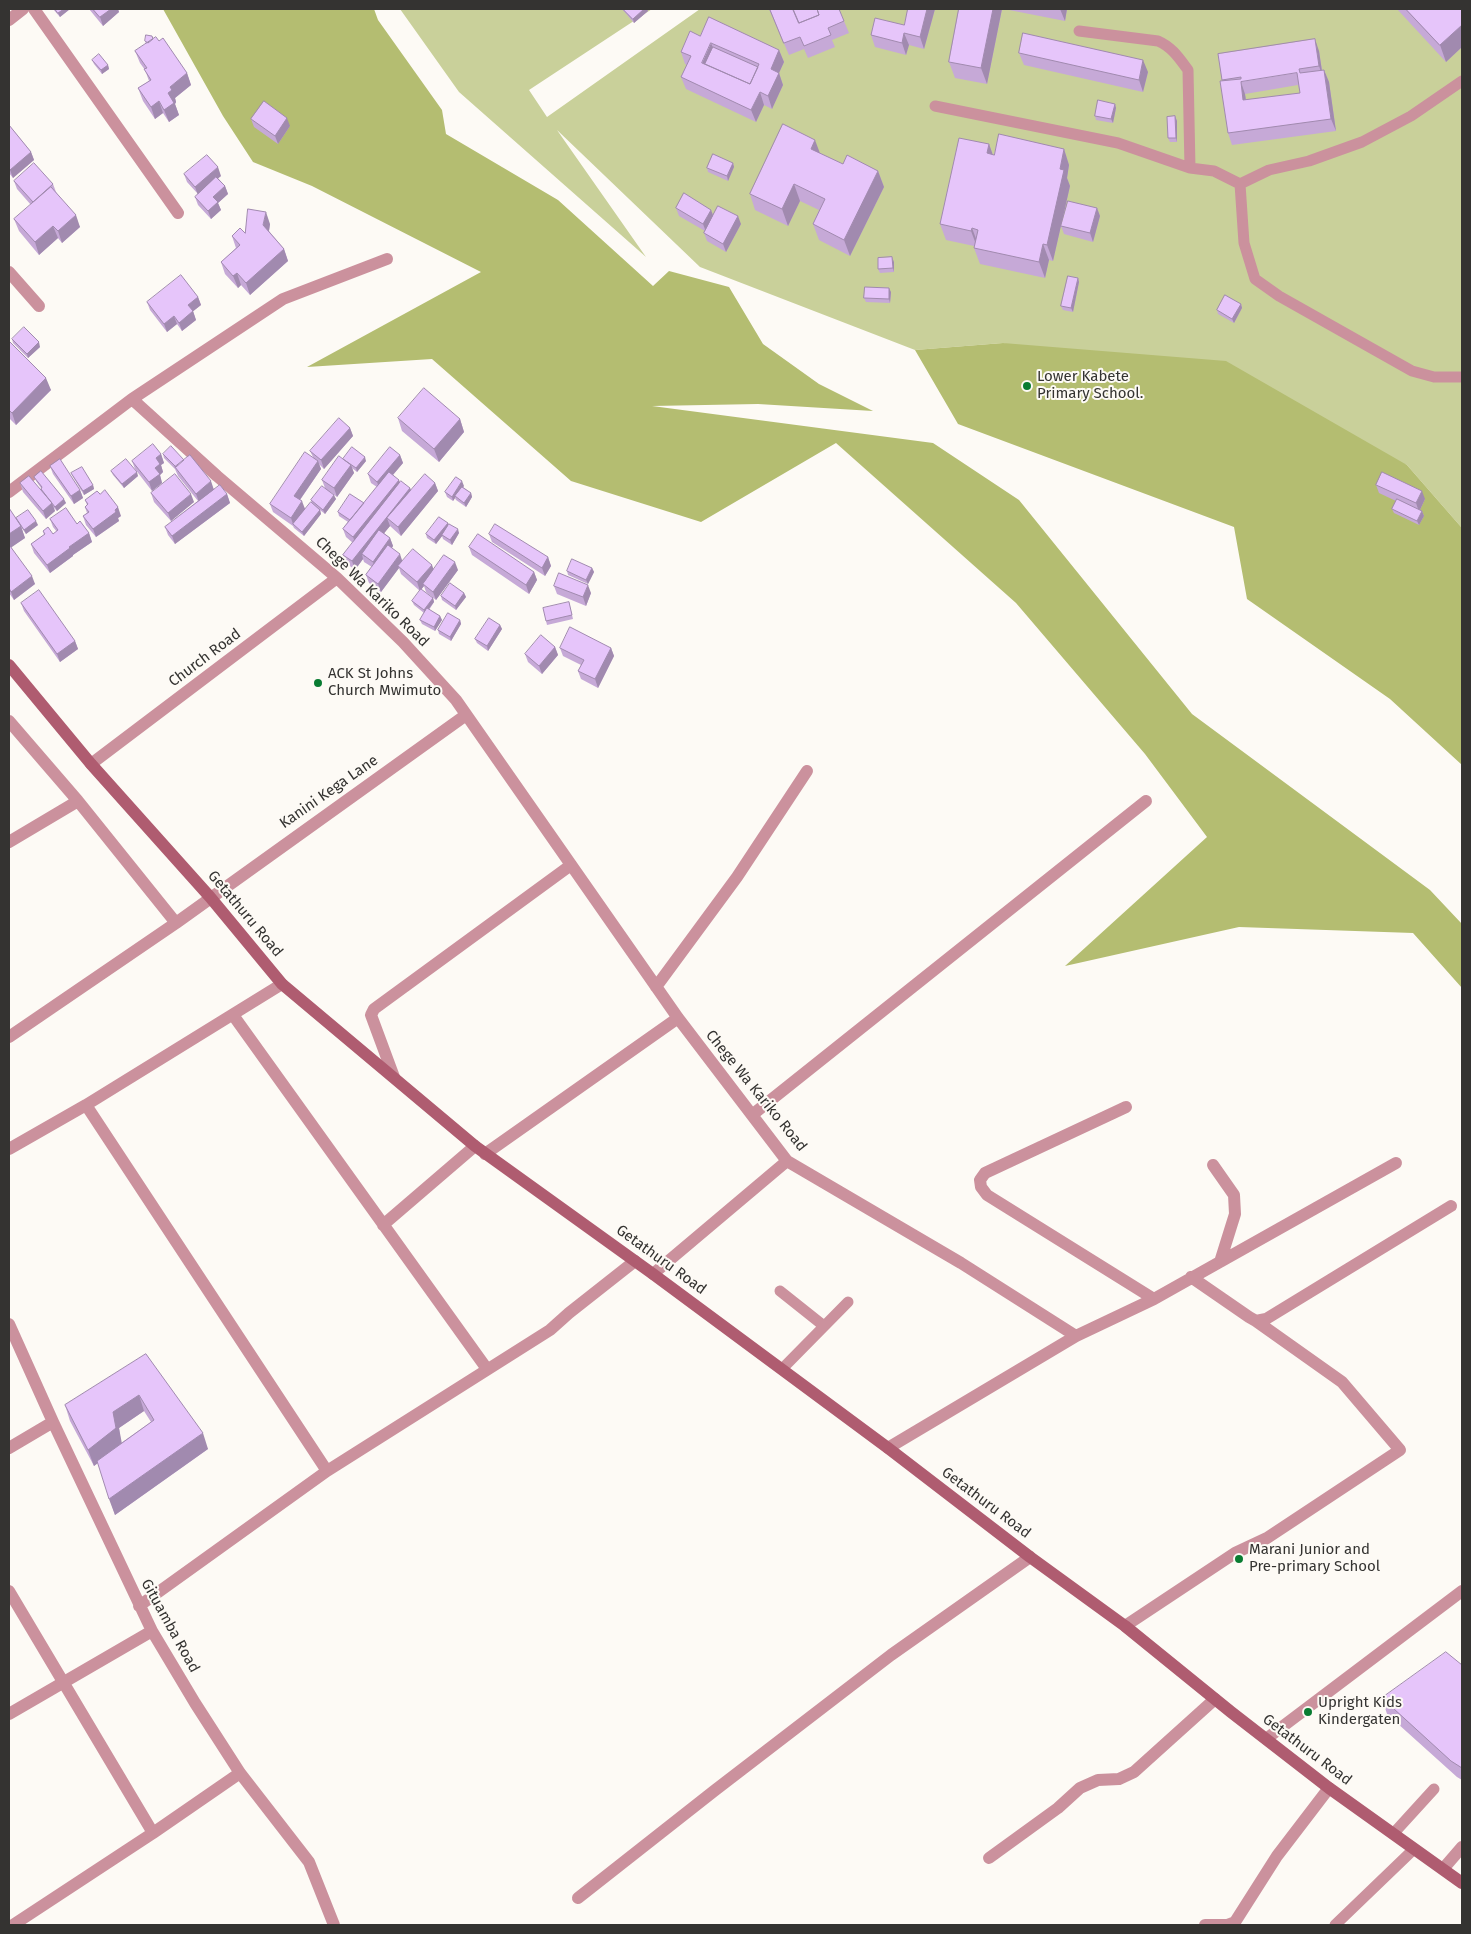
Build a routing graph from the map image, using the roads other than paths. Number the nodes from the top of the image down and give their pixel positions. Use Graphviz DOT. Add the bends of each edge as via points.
graph roads {
  1 [pos="23,9"];
  2 [pos="34,9"];
  3 [pos="9,20"];
  4 [pos="1079,31"];
  5 [pos="1462,81"];
  6 [pos="935,106"];
  7 [pos="1190,168"];
  8 [pos="1240,184"];
  9 [pos="178,213"];
  10 [pos="387,259"];
  11 [pos="9,272"];
  12 [pos="39,306"];
  13 [pos="1462,377"];
  14 [pos="132,399"];
  15 [pos="9,492"];
  16 [pos="338,578"];
  17 [pos="9,665"];
  18 [pos="466,715"];
  19 [pos="9,721"];
  20 [pos="91,764"];
  21 [pos="807,771"];
  22 [pos="78,801"];
  23 [pos="1146,801"];
  24 [pos="9,842"];
  25 [pos="571,865"];
  26 [pos="210,897"];
  27 [pos="176,923"];
  28 [pos="282,984"];
  29 [pos="656,987"];
  30 [pos="233,1015"];
  31 [pos="678,1018"];
  32 [pos="9,1037"];
  33 [pos="394,1078"];
  34 [pos="86,1105"];
  35 [pos="1126,1107"];
  36 [pos="752,1115"];
  37 [pos="9,1149"];
  38 [pos="480,1150"];
  39 [pos="788,1161"];
  40 [pos="1396,1163"];
  41 [pos="1213,1165"];
  42 [pos="1451,1206"];
  43 [pos="383,1225"];
  44 [pos="634,1261"];
  45 [pos="1220,1262"];
  46 [pos="654,1274"];
  47 [pos="1191,1277"];
  48 [pos="780,1291"];
  49 [pos="1154,1299"];
  50 [pos="848,1302"];
  51 [pos="1256,1320"];
  52 [pos="9,1324"];
  53 [pos="824,1326"];
  54 [pos="1076,1336"];
  55 [pos="487,1369"];
  56 [pos="782,1369"];
  57 [pos="53,1422"];
  58 [pos="9,1448"];
  59 [pos="888,1448"];
  60 [pos="327,1471"];
  61 [pos="1030,1557"];
  62 [pos="9,1591"];
  63 [pos="1462,1591"];
  64 [pos="139,1606"];
  65 [pos="1125,1626"];
  66 [pos="152,1631"];
  67 [pos="65,1682"];
  68 [pos="1215,1699"];
  69 [pos="9,1714"];
  70 [pos="1266,1739"];
  71 [pos="240,1773"];
  72 [pos="1329,1788"];
  73 [pos="1434,1789"];
  74 [pos="153,1833"];
  75 [pos="1393,1834"];
  76 [pos="1462,1847"];
  77 [pos="1414,1849"];
  78 [pos="989,1858"];
  79 [pos="1443,1869"];
  80 [pos="1462,1883"];
  81 [pos="578,1898"];
  82 [pos="13,1925"];
  83 [pos="334,1925"];
  84 [pos="1205,1925"];
  85 [pos="1335,1925"];
  1 -- 3 [label="street"];
  2 -- 9 [label="street"];
  4 -- 7 [label="lane" via="1158,41 1178,56 1188,70"];
  5 -- 8 [label="lane" via="1411,116 1362,142 1309,161 1268,170"];
  6 -- 7 [label="lane" via="1118,143"];
  7 -- 8 [label="lane" via="1214,172"];
  8 -- 13 [label="lane" via="1244,243 1255,279 1279,296 1412,371 1434,377"];
  10 -- 14 [label="street" via="284,299"];
  11 -- 12 [label="street"];
  14 -- 15 [label="street"];
  14 -- 16 [label="street, Chege Wa Kariko Road"];
  16 -- 18 [label="street, Chege Wa Kariko Road" via="403,642"];
  16 -- 20 [label="street, Church Road"];
  17 -- 20 [label="main road, Getathuru Road"];
  18 -- 25 [label="street, Chege Wa Kariko Road"];
  18 -- 26 [label="street, Kanini Kega Lane"];
  19 -- 22 [label="street"];
  20 -- 26 [label="main road, Getathuru Road"];
  21 -- 29 [label="street" via="737,877"];
  22 -- 24 [label="street"];
  22 -- 27 [label="street"];
  23 -- 36 [label="street"];
  25 -- 29 [label="street, Chege Wa Kariko Road"];
  25 -- 33 [label="street" via="374,1009 371,1015"];
  26 -- 27 [label="street, Kanini Kega Lane"];
  26 -- 28 [label="main road, Getathuru Road"];
  27 -- 32 [label="street, Kanini Kega Lane"];
  28 -- 30 [label="street"];
  28 -- 33 [label="main road, Getathuru Road"];
  29 -- 31 [label="street, Chege Wa Kariko Road"];
  30 -- 34 [label="street"];
  30 -- 43 [label="street"];
  31 -- 36 [label="street, Chege Wa Kariko Road"];
  31 -- 38 [label="street"];
  33 -- 38 [label="main road, Getathuru Road"];
  34 -- 37 [label="street"];
  34 -- 60 [label="street"];
  35 -- 49 [label="street" via="985,1173 980,1180 981,1187 987,1195"];
  36 -- 39 [label="street, Chege Wa Kariko Road"];
  38 -- 43 [label="street"];
  38 -- 44 [label="main road, Getathuru Road"];
  39 -- 46 [label="street"];
  39 -- 54 [label="street, Chege Wa Kariko Road" via="961,1263"];
  40 -- 45 [label="street"];
  41 -- 45 [label="street" via="1234,1195 1235,1214"];
  42 -- 51 [label="street" via="1266,1319"];
  43 -- 55 [label="street"];
  44 -- 46 [label="main road, Getathuru Road"];
  44 -- 55 [label="street" via="550,1330"];
  45 -- 47 [label="street"];
  46 -- 56 [label="main road, Getathuru Road"];
  47 -- 49 [label="street"];
  47 -- 51 [label="street"];
  48 -- 53 [label="lane"];
  49 -- 54 [label="street"];
  50 -- 53 [label="lane"];
  51 -- 65 [label="street" via="1342,1382 1400,1450"];
  52 -- 57 [label="street, Gituamba Road"];
  53 -- 56 [label="lane"];
  54 -- 59 [label="street"];
  55 -- 60 [label="street"];
  56 -- 59 [label="main road, Getathuru Road"];
  57 -- 58 [label="street"];
  57 -- 64 [label="street, Gituamba Road"];
  59 -- 61 [label="main road, Getathuru Road"];
  60 -- 64 [label="street"];
  61 -- 65 [label="main road, Getathuru Road"];
  61 -- 81 [label="street" via="891,1655"];
  62 -- 67 [label="street"];
  63 -- 70 [label="street"];
  64 -- 66 [label="street, Gituamba Road"];
  65 -- 68 [label="main road, Getathuru Road"];
  66 -- 67 [label="street"];
  66 -- 71 [label="street, Gituamba Road"];
  67 -- 69 [label="street"];
  67 -- 74 [label="street"];
  68 -- 70 [label="main road, Getathuru Road"];
  68 -- 78 [label="street" via="1134,1772 1119,1779 1098,1780 1080,1788"];
  70 -- 72 [label="main road, Getathuru Road"];
  71 -- 74 [label="street"];
  71 -- 83 [label="street, Gituamba Road" via="309,1862"];
  72 -- 75 [label="main road, Getathuru Road"];
  72 -- 84 [label="street" via="1277,1856 1235,1922"];
  73 -- 75 [label="lane"];
  74 -- 82 [label="street"];
  75 -- 77 [label="main road, Getathuru Road"];
  76 -- 79 [label="street"];
  77 -- 79 [label="main road, Getathuru Road"];
  77 -- 85 [label="lane"];
  79 -- 80 [label="main road, Getathuru Road"];
}
